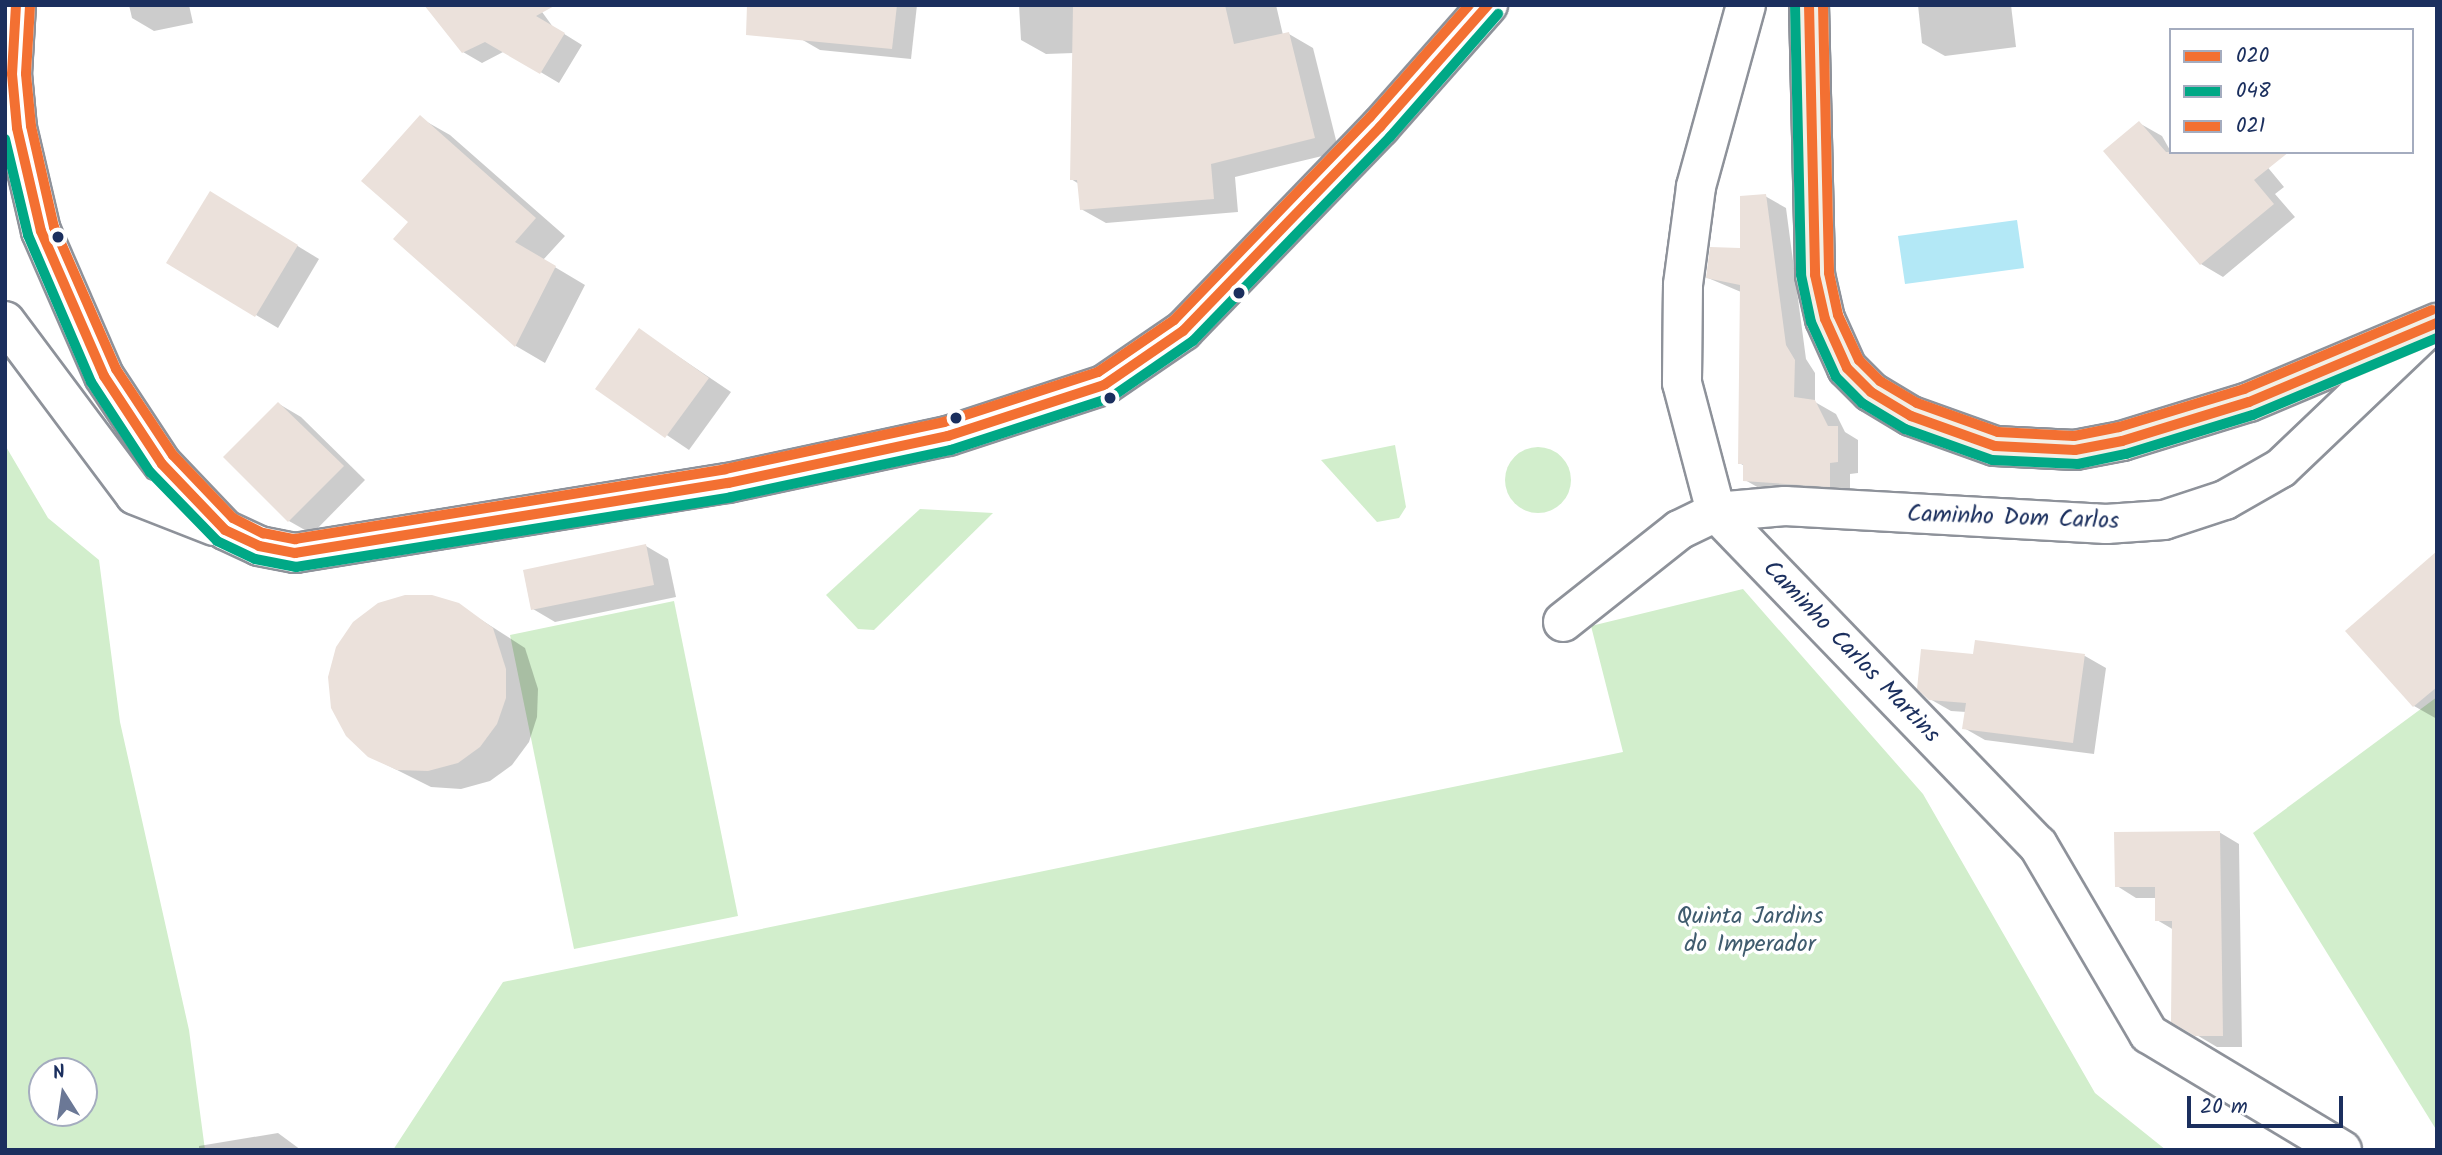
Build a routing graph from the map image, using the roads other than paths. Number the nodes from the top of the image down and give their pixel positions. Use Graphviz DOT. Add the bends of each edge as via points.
graph roads {
  1 [pos="16,5"];
  2 [pos="1488,5"];
  3 [pos="1746,5"];
  4 [pos="1809,5"];
  5 [pos="5,321"];
  6 [pos="2434,324"];
  7 [pos="1716,512"];
  8 [pos="225,530"];
  9 [pos="1563,622"];
  10 [pos="2342,1150"];
  1 -- 8 [label="street" via="12,74 17,128 41,232 104,376 162,464"];
  2 -- 8 [label="street" via="1380,127 1183,331 1104,385 1009,412 948,436 728,484 381,542 295,553 259,546"];
  3 -- 7 [label="street, Caminho Carlos Martins" via="1696,187 1683,285 1682,383"];
  4 -- 6 [label="main road" via="1815,275 1825,319 1847,368 1871,392 1911,416 1995,446 2075,450 2122,441 2249,402"];
  5 -- 8 [label="street" via="135,495"];
  6 -- 7 [label="street, Caminho Dom Carlos" via="2281,468 2225,499 2164,520 2106,524 1786,506"];
  7 -- 9 [label="street, Caminho Dom Carlos" via="1679,530"];
  7 -- 10 [label="street, Caminho Carlos Martins" via="2038,845 2149,1034"];
}
